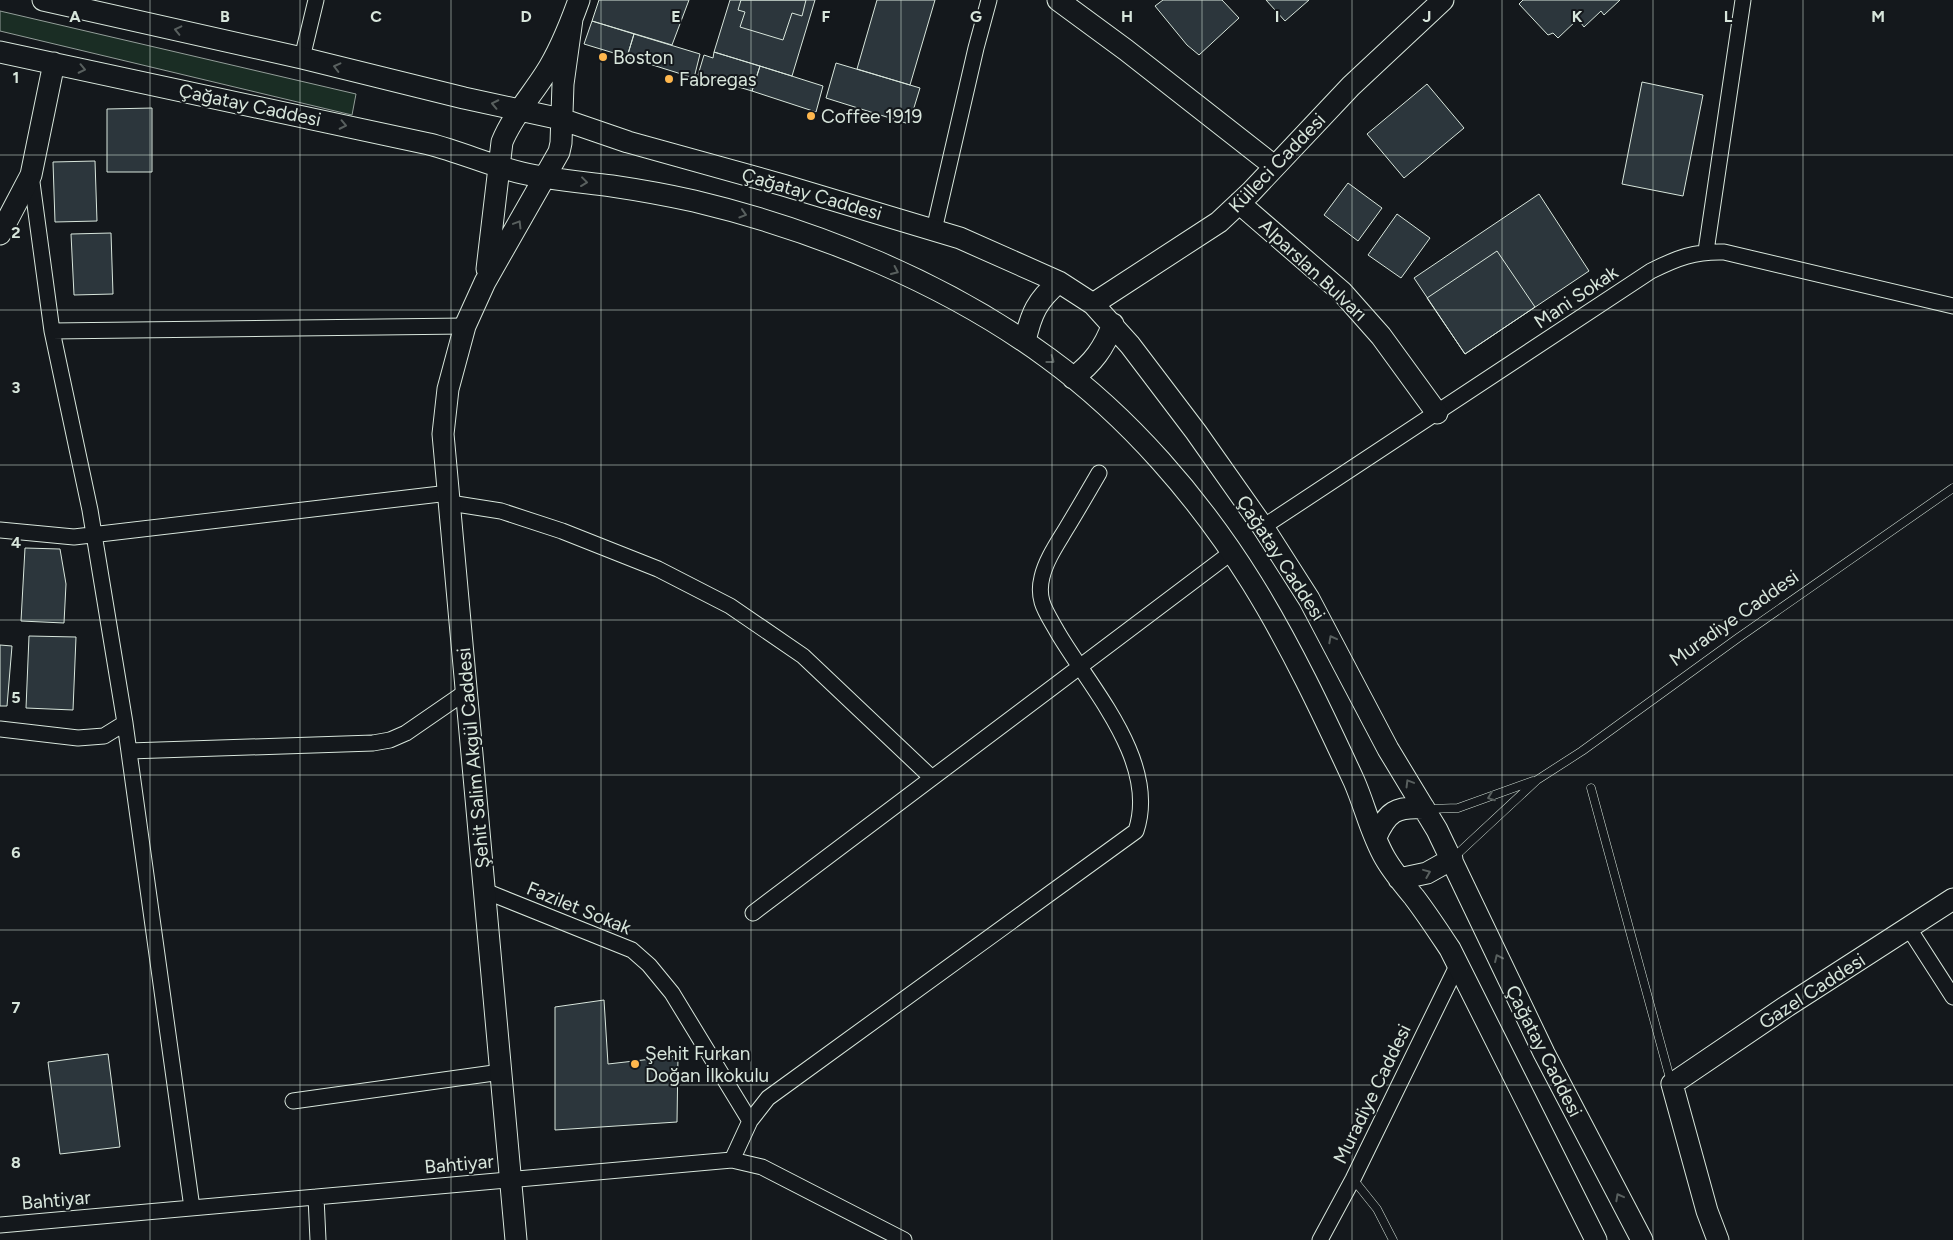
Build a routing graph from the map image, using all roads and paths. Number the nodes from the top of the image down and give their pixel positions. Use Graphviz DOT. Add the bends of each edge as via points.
graph roads {
  1 [pos="43,0"];
  2 [pos="316,0"];
  3 [pos="989,0"];
  4 [pos="1058,0"];
  5 [pos="1444,0"];
  6 [pos="1744,0"];
  7 [pos="576,10"];
  8 [pos="0,52"];
  9 [pos="302,58"];
  10 [pos="54,63"];
  11 [pos="521,110"];
  12 [pos="561,119"];
  13 [pos="499,166"];
  14 [pos="1274,166"];
  15 [pos="31,175"];
  16 [pos="546,178"];
  17 [pos="1239,203"];
  18 [pos="934,230"];
  19 [pos="0,234"];
  20 [pos="1706,251"];
  21 [pos="485,282"];
  22 [pos="1059,282"];
  23 [pos="1093,304"];
  24 [pos="1953,306"];
  25 [pos="1113,324"];
  26 [pos="465,326"];
  27 [pos="52,332"];
  28 [pos="1025,341"];
  29 [pos="1073,378"];
  30 [pos="1436,413"];
  31 [pos="1099,474"];
  32 [pos="1953,488"];
  33 [pos="450,498"];
  34 [pos="1263,527"];
  35 [pos="0,530"];
  36 [pos="94,535"];
  37 [pos="1232,552"];
  38 [pos="1080,667"];
  39 [pos="467,691"];
  40 [pos="125,723"];
  41 [pos="0,729"];
  42 [pos="128,751"];
  43 [pos="932,778"];
  44 [pos="1537,780"];
  45 [pos="1591,788"];
  46 [pos="1424,808"];
  47 [pos="1376,837"];
  48 [pos="1452,859"];
  49 [pos="1399,879"];
  50 [pos="485,892"];
  51 [pos="1953,899"];
  52 [pos="753,914"];
  53 [pos="1908,927"];
  54 [pos="1458,964"];
  55 [pos="1953,997"];
  56 [pos="501,1072"];
  57 [pos="1672,1084"];
  58 [pos="293,1101"];
  59 [pos="750,1121"];
  60 [pos="732,1160"];
  61 [pos="1353,1179"];
  62 [pos="510,1180"];
  63 [pos="316,1197"];
  64 [pos="192,1208"];
  65 [pos="0,1225"];
  66 [pos="318,1240"];
  67 [pos="516,1240"];
  68 [pos="904,1240"];
  69 [pos="1320,1240"];
  70 [pos="1394,1240"];
  71 [pos="1596,1240"];
  72 [pos="1642,1240"];
  73 [pos="1718,1240"];
  9 -- 1 [label="main road, Çağatay Caddesi, one-way"];
  2 -- 9 [label="street"];
  3 -- 18 [label="street"];
  4 -- 14 [label="main road"];
  5 -- 14 [label="main road, Külleci Caddesi" via="1351,86"];
  6 -- 20 [label="street"];
  7 -- 11 [label="main road" via="554,60"];
  7 -- 12 [label="main road" via="562,84"];
  8 -- 10 [label="main road, Çağatay Caddesi"];
  11 -- 9 [label="main road, Çağatay Caddesi, one-way"];
  10 -- 13 [label="main road, Çağatay Caddesi, one-way" via="430,144"];
  10 -- 15 [label="main road"];
  11 -- 12 [label="main road, Çağatay Caddesi"];
  11 -- 13 [label="main road" via="505,134"];
  12 -- 16 [label="main road" via="559,152"];
  12 -- 18 [label="main road, Çağatay Caddesi" via="628,142"];
  13 -- 16 [label="main road, Çağatay Caddesi"];
  13 -- 21 [label="main road, Şehit Salim Akgül Caddesi"];
  14 -- 17 [label="main road, Külleci Caddesi"];
  15 -- 19 [label="main road"];
  15 -- 27 [label="street"];
  21 -- 16 [label="main road, Şehit Salim Akgül Caddesi, one-way"];
  16 -- 28 [label="main road, Çağatay Caddesi, one-way" via="690,200 814,236 938,291"];
  17 -- 23 [label="main road, Külleci Caddesi" via="1206,231"];
  17 -- 30 [label="main road, Alparslan Bulvarı" via="1342,292 1381,336"];
  18 -- 22 [label="main road, Çağatay Caddesi" via="990,250"];
  20 -- 24 [label="street, Mani Sokak" via="1754,258"];
  20 -- 30 [label="street, Mani Sokak" via="1677,258 1651,270"];
  21 -- 26 [label="main road, Şehit Salim Akgül Caddesi"];
  22 -- 23 [label="main road, Çağatay Caddesi"];
  22 -- 28 [label="main road" via="1041,298 1029,323"];
  23 -- 25 [label="main road, Çağatay Caddesi"];
  25 -- 29 [label="main road" via="1095,358"];
  25 -- 34 [label="main road, Çağatay Caddesi"];
  26 -- 27 [label="street"];
  26 -- 33 [label="main road, Şehit Salim Akgül Caddesi" via="448,388 443,434"];
  27 -- 36 [label="street"];
  28 -- 29 [label="main road, Çağatay Caddesi, one-way"];
  29 -- 37 [label="main road, Çağatay Caddesi" via="1155,456"];
  30 -- 34 [label="street, Mani Sokak"];
  31 -- 38 [label="street" via="1053,550 1042,577 1041,603"];
  32 -- 44 [label="lane, Muradiye Caddesi"];
  33 -- 36 [label="street"];
  33 -- 39 [label="main road, Şehit Salim Akgül Caddesi"];
  33 -- 43 [label="street" via="562,531 658,568 730,606 803,656"];
  46 -- 34 [label="main road, Çağatay Caddesi, one-way" via="1388,748 1321,620"];
  35 -- 36 [label="street" via="74,537"];
  36 -- 40 [label="street"];
  37 -- 38 [label="street"];
  37 -- 47 [label="main road, Çağatay Caddesi" via="1271,616 1321,711"];
  38 -- 43 [label="street"];
  38 -- 59 [label="street" via="1115,720 1127,745 1141,800 1136,831 768,1098"];
  39 -- 42 [label="street" via="406,733 390,740"];
  39 -- 50 [label="main road, Şehit Salim Akgül Caddesi"];
  40 -- 41 [label="street" via="104,736 78,738"];
  40 -- 42 [label="street"];
  42 -- 64 [label="street"];
  43 -- 52 [label="street"];
  44 -- 46 [label="lane, Muradiye Caddesi, one-way" via="1458,808"];
  44 -- 48 [label="lane, Muradiye Caddesi"];
  45 -- 57 [label="lane"];
  46 -- 47 [label="main road" via="1400,808 1393,812"];
  46 -- 48 [label="main road, Çağatay Caddesi"];
  47 -- 49 [label="main road, Çağatay Caddesi"];
  49 -- 48 [label="main road, one-way" via="1427,873"];
  72 -- 48 [label="main road, Çağatay Caddesi, one-way" via="1544,1054"];
  49 -- 54 [label="main road, Çağatay Caddesi" via="1433,923"];
  50 -- 56 [label="main road, Şehit Salim Akgül Caddesi"];
  50 -- 59 [label="street, Fazilet Sokak" via="632,950 672,993"];
  51 -- 53 [label="main road, Gazel Caddesi"];
  53 -- 55 [label="street"];
  53 -- 57 [label="main road, Gazel Caddesi"];
  54 -- 61 [label="street, Muradiye Caddesi"];
  54 -- 71 [label="main road, Çağatay Caddesi"];
  56 -- 58 [label="street"];
  56 -- 62 [label="main road, Şehit Salim Akgül Caddesi"];
  57 -- 73 [label="main road" via="1707,1212"];
  59 -- 60 [label="street"];
  60 -- 62 [label="street, Bahtiyar"];
  60 -- 68 [label="street, Bahtiyar" via="762,1167"];
  61 -- 69 [label="street, Muradiye Caddesi"];
  61 -- 70 [label="lane" via="1377,1209"];
  62 -- 63 [label="street, Bahtiyar"];
  62 -- 67 [label="main road, Şehit Salim Akgül Caddesi"];
  63 -- 64 [label="street, Bahtiyar"];
  63 -- 66 [label="street"];
  64 -- 65 [label="street, Bahtiyar"];
}
